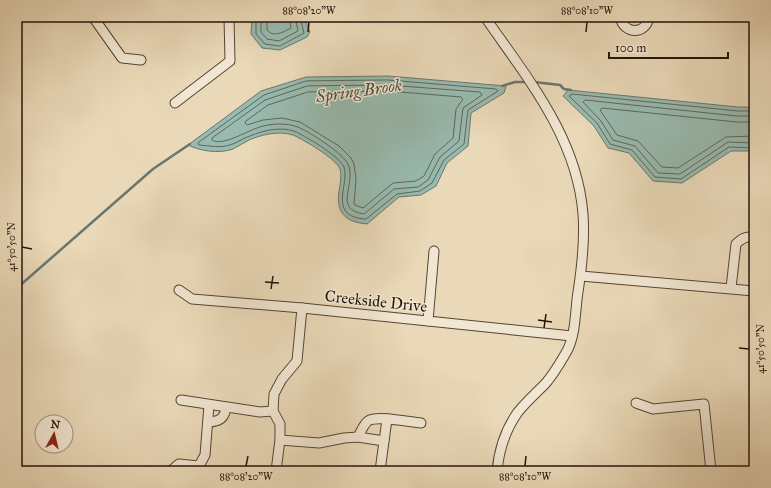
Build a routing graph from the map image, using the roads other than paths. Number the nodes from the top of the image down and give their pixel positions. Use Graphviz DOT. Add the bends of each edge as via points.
graph roads {
  1 [pos="93,17"];
  2 [pos="229,17"];
  3 [pos="485,17"];
  4 [pos="620,17"];
  5 [pos="650,18"];
  6 [pos="141,60"];
  7 [pos="175,103"];
  8 [pos="754,238"];
  9 [pos="434,251"];
  10 [pos="580,276"];
  11 [pos="731,288"];
  12 [pos="179,290"];
  13 [pos="754,291"];
  14 [pos="302,308"];
  15 [pos="428,321"];
  16 [pos="572,336"];
  17 [pos="181,400"];
  18 [pos="636,403"];
  19 [pos="209,405"];
  20 [pos="226,407"];
  21 [pos="273,411"];
  22 [pos="388,419"];
  23 [pos="208,422"];
  24 [pos="421,423"];
  25 [pos="358,438"];
  26 [pos="280,440"];
  27 [pos="384,441"];
  28 [pos="171,471"];
  29 [pos="276,471"];
  30 [pos="380,471"];
  31 [pos="496,471"];
  32 [pos="711,471"];
  1 -- 6 [label="street" via="122,58"];
  2 -- 7 [label="street" via="230,61"];
  3 -- 10 [label="street" via="541,98 569,152 578,181 584,230"];
  4 -- 5 [label="street" via="624,27 635,31 645,26"];
  8 -- 11 [label="street" via="742,238 736,244"];
  9 -- 15 [label="street"];
  10 -- 11 [label="street"];
  10 -- 16 [label="street"];
  11 -- 13 [label="street"];
  12 -- 14 [label="street, Creekside Drive" via="192,299"];
  14 -- 15 [label="street, Creekside Drive"];
  14 -- 21 [label="street" via="297,361 282,379 274,394"];
  15 -- 16 [label="street, Creekside Drive"];
  16 -- 31 [label="street" via="558,367 523,406 509,426"];
  17 -- 19 [label="street"];
  18 -- 32 [label="street" via="652,409 704,404"];
  19 -- 20 [label="street"];
  19 -- 23 [label="street"];
  20 -- 21 [label="street" via="260,412"];
  20 -- 23 [label="street" via="221,420"];
  21 -- 26 [label="street" via="280,424"];
  22 -- 24 [label="street"];
  22 -- 25 [label="street" via="369,421 362,427"];
  22 -- 27 [label="street"];
  23 -- 28 [label="street" via="205,455 200,466 178,464"];
  25 -- 26 [label="street" via="344,438 319,444"];
  25 -- 27 [label="street"];
  26 -- 29 [label="street"];
  27 -- 30 [label="street"];
}
